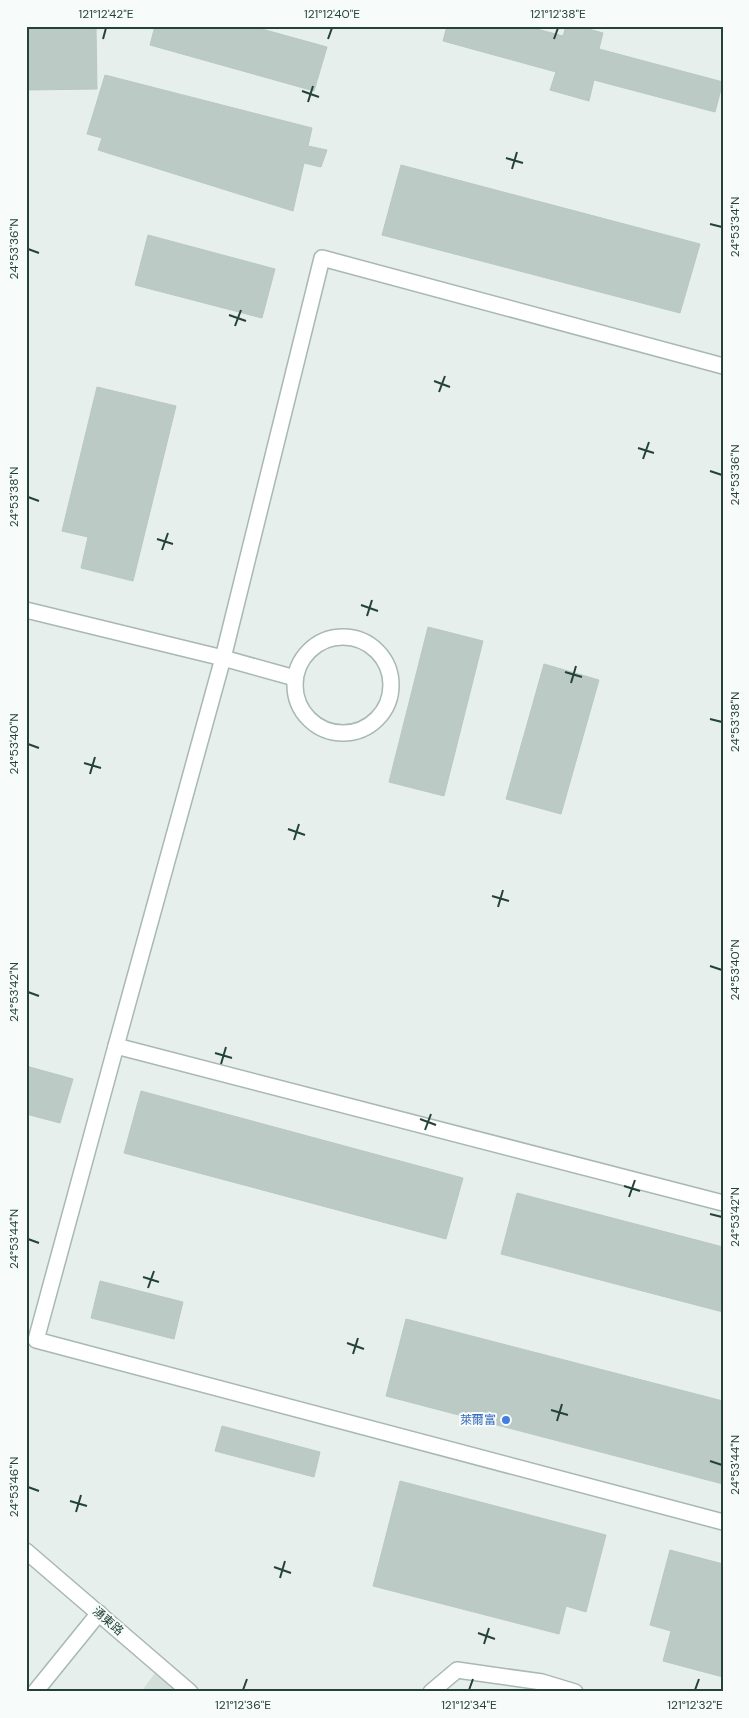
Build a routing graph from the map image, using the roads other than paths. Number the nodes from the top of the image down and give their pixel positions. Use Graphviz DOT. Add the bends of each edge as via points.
graph roads {
  1 [pos="723,366"];
  2 [pos="26,610"];
  3 [pos="223,658"];
  4 [pos="295,678"];
  5 [pos="116,1046"];
  6 [pos="723,1203"];
  7 [pos="723,1522"];
  8 [pos="26,1551"];
  9 [pos="99,1614"];
  10 [pos="35,1692"];
  11 [pos="190,1692"];
  12 [pos="431,1692"];
  13 [pos="574,1692"];
  1 -- 3 [label="street" via="322,258"];
  2 -- 3 [label="street"];
  3 -- 4 [label="street"];
  3 -- 5 [label="street"];
  4 -- 4 [label="street" via="297,702 305,716 316,726 331,732 348,733 377,720 391,691 390,675 374,648 344,636 328,638 314,646 303,656"];
  5 -- 6 [label="street"];
  5 -- 7 [label="street" via="36,1340"];
  8 -- 9 [label="street, 湧東路"];
  9 -- 10 [label="street"];
  9 -- 11 [label="street, 湧東路"];
  12 -- 13 [label="street" via="456,1670 542,1682"];
}
